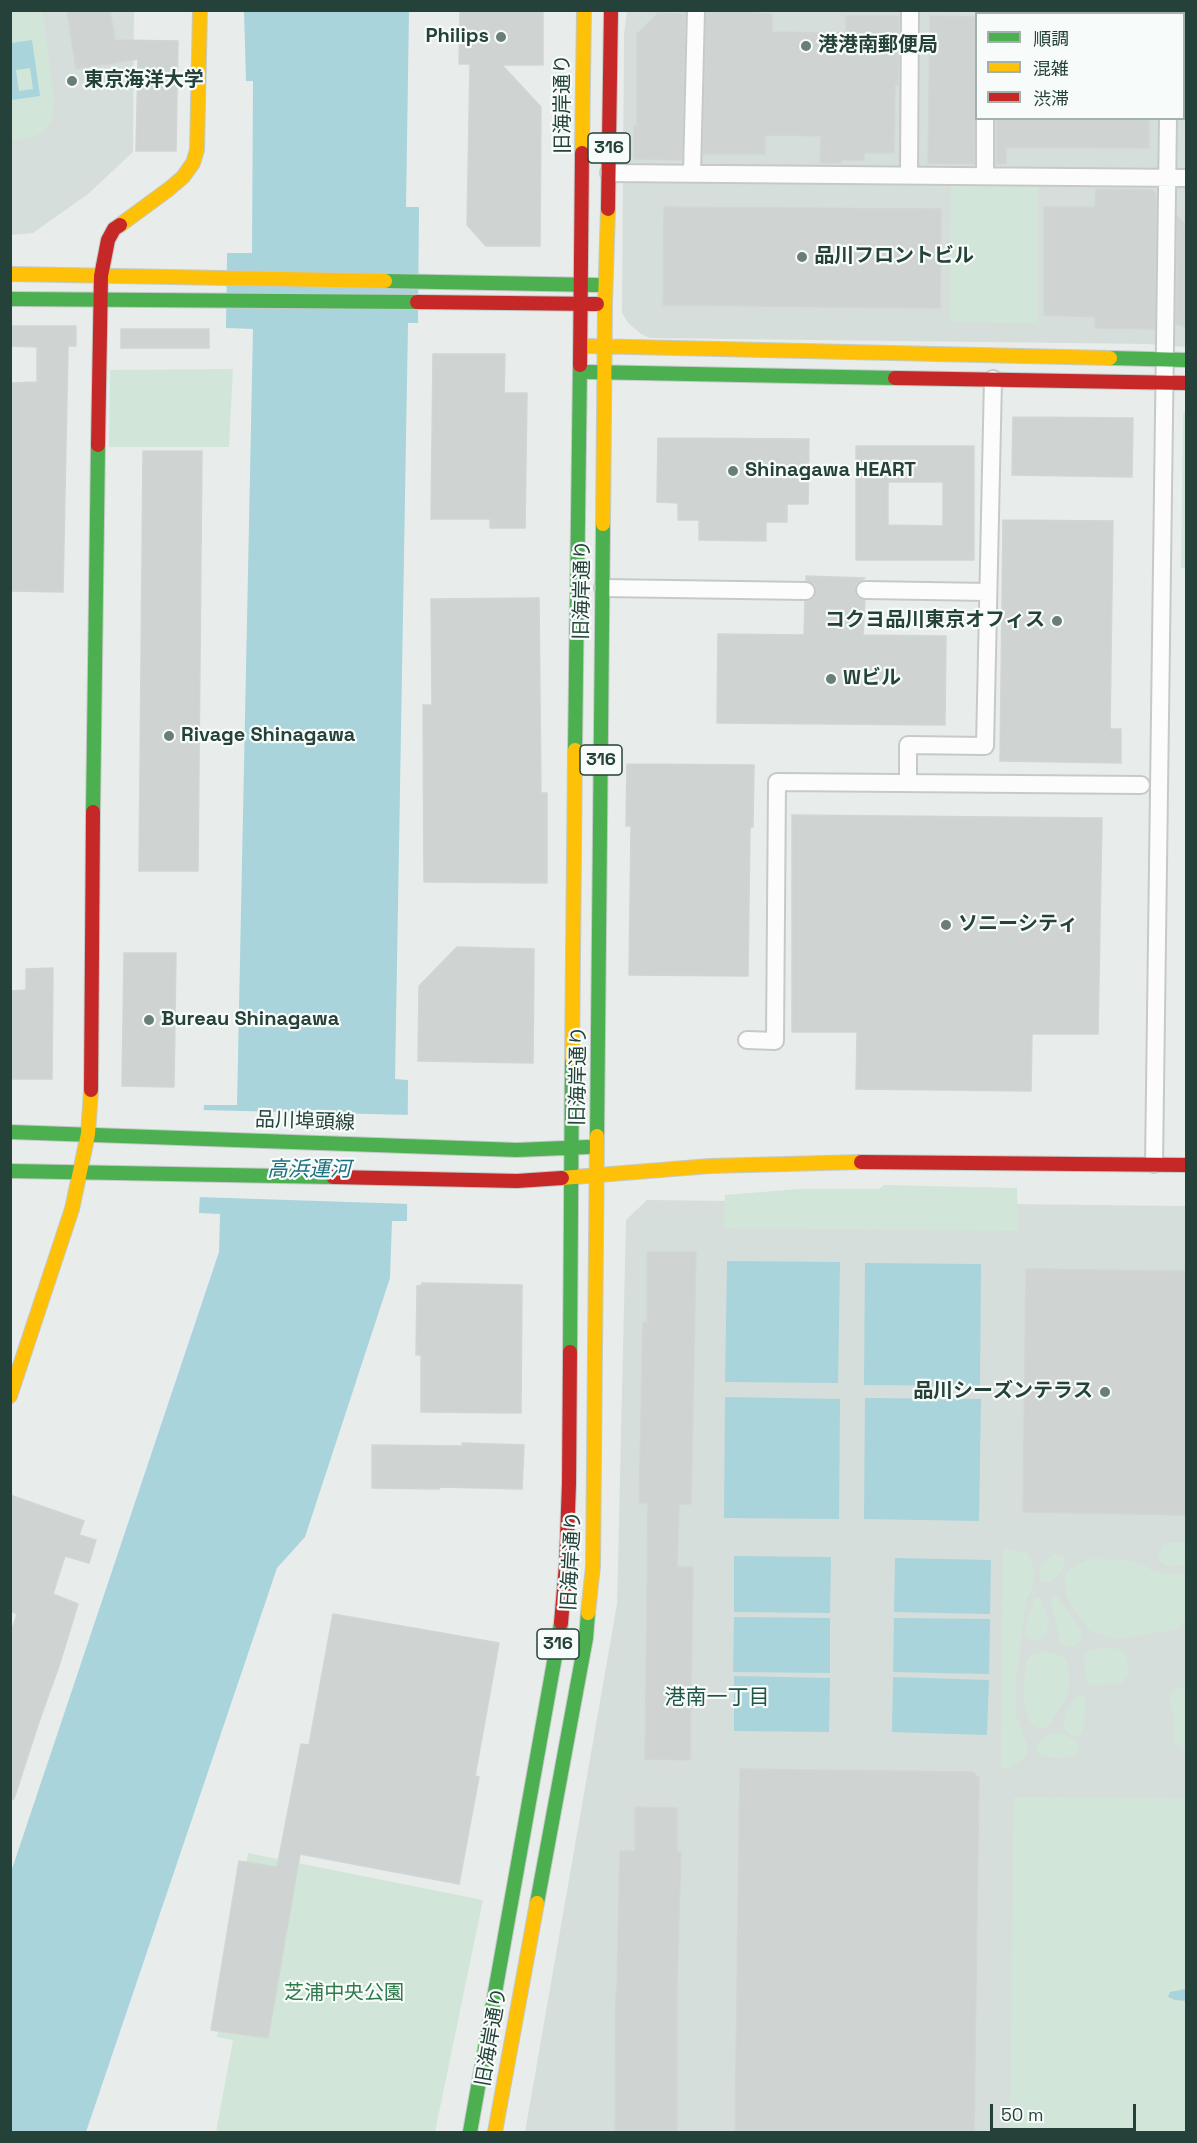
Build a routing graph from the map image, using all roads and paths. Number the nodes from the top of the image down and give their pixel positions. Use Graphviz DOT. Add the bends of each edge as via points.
graph roads {
  1 [pos="200,10"];
  2 [pos="584,10"];
  3 [pos="611,10"];
  4 [pos="696,10"];
  5 [pos="910,10"];
  6 [pos="985,120"];
  7 [pos="1168,120"];
  8 [pos="609,173"];
  9 [pos="692,173"];
  10 [pos="909,175"];
  11 [pos="985,176"];
  12 [pos="1167,178"];
  13 [pos="1186,178"];
  14 [pos="10,274"];
  15 [pos="101,276"];
  16 [pos="582,285"];
  17 [pos="607,286"];
  18 [pos="101,298"];
  19 [pos="10,299"];
  20 [pos="605,303"];
  21 [pos="582,304"];
  22 [pos="582,346"];
  23 [pos="606,347"];
  24 [pos="1166,360"];
  25 [pos="1186,360"];
  26 [pos="581,372"];
  27 [pos="605,372"];
  28 [pos="993,379"];
  29 [pos="1164,383"];
  30 [pos="1186,383"];
  31 [pos="603,588"];
  32 [pos="806,591"];
  33 [pos="865,591"];
  34 [pos="988,592"];
  35 [pos="908,783"];
  36 [pos="1141,785"];
  37 [pos="747,1040"];
  38 [pos="10,1132"];
  39 [pos="88,1134"];
  40 [pos="598,1146"];
  41 [pos="571,1148"];
  42 [pos="1154,1164"];
  43 [pos="1186,1165"];
  44 [pos="10,1171"];
  45 [pos="81,1172"];
  46 [pos="598,1174"];
  47 [pos="571,1177"];
  48 [pos="10,1396"];
  49 [pos="470,2133"];
  50 [pos="495,2133"];
  1 -- 15 [label="main road" via="197,150 193,163 170,189 114,229"];
  2 -- 16 [label="main road, 旧海岸通り / 316"];
  3 -- 8 [label="main road, 旧海岸通り / 316"];
  4 -- 9 [label="street"];
  5 -- 10 [label="street"];
  6 -- 11 [label="street"];
  7 -- 12 [label="street"];
  8 -- 9 [label="street"];
  8 -- 17 [label="main road, 旧海岸通り / 316"];
  9 -- 10 [label="street"];
  10 -- 11 [label="street"];
  11 -- 12 [label="street"];
  12 -- 13 [label="street"];
  12 -- 24 [label="street"];
  14 -- 15 [label="main road"];
  15 -- 16 [label="main road"];
  15 -- 18 [label="main road"];
  16 -- 17 [label="main road"];
  16 -- 21 [label="main road, 旧海岸通り / 316"];
  17 -- 20 [label="main road, 旧海岸通り / 316"];
  18 -- 19 [label="main road"];
  18 -- 21 [label="main road"];
  18 -- 39 [label="main road"];
  20 -- 21 [label="main road"];
  20 -- 23 [label="main road, 旧海岸通り / 316"];
  21 -- 22 [label="main road, 旧海岸通り / 316"];
  22 -- 23 [label="main road"];
  22 -- 26 [label="main road, 旧海岸通り / 316"];
  23 -- 24 [label="main road"];
  23 -- 27 [label="main road, 旧海岸通り / 316"];
  24 -- 25 [label="main road"];
  24 -- 29 [label="street"];
  26 -- 27 [label="main road"];
  26 -- 41 [label="main road, 旧海岸通り / 316"];
  27 -- 28 [label="main road"];
  27 -- 31 [label="main road, 旧海岸通り / 316"];
  28 -- 29 [label="main road"];
  28 -- 34 [label="street"];
  29 -- 30 [label="main road"];
  29 -- 42 [label="street"];
  31 -- 32 [label="street"];
  31 -- 40 [label="main road, 旧海岸通り / 316"];
  33 -- 34 [label="street"];
  34 -- 35 [label="street" via="985,746 908,745"];
  35 -- 36 [label="street"];
  35 -- 37 [label="street" via="777,782 775,1041"];
  38 -- 39 [label="main road, 品川埠頭線"];
  39 -- 41 [label="main road, 品川埠頭線" via="518,1150"];
  39 -- 45 [label="main road"];
  40 -- 41 [label="main road, 品川埠頭線"];
  40 -- 46 [label="main road, 旧海岸通り / 316"];
  41 -- 47 [label="main road, 旧海岸通り / 316"];
  42 -- 43 [label="main road"];
  42 -- 46 [label="main road" via="828,1162"];
  44 -- 45 [label="main road"];
  45 -- 47 [label="main road" via="517,1181"];
  45 -- 48 [label="main road"];
  46 -- 47 [label="main road"];
  46 -- 50 [label="main road, 旧海岸通り / 316" via="590,1605"];
  47 -- 49 [label="main road, 旧海岸通り / 316" via="569,1484 564,1601"];
}
